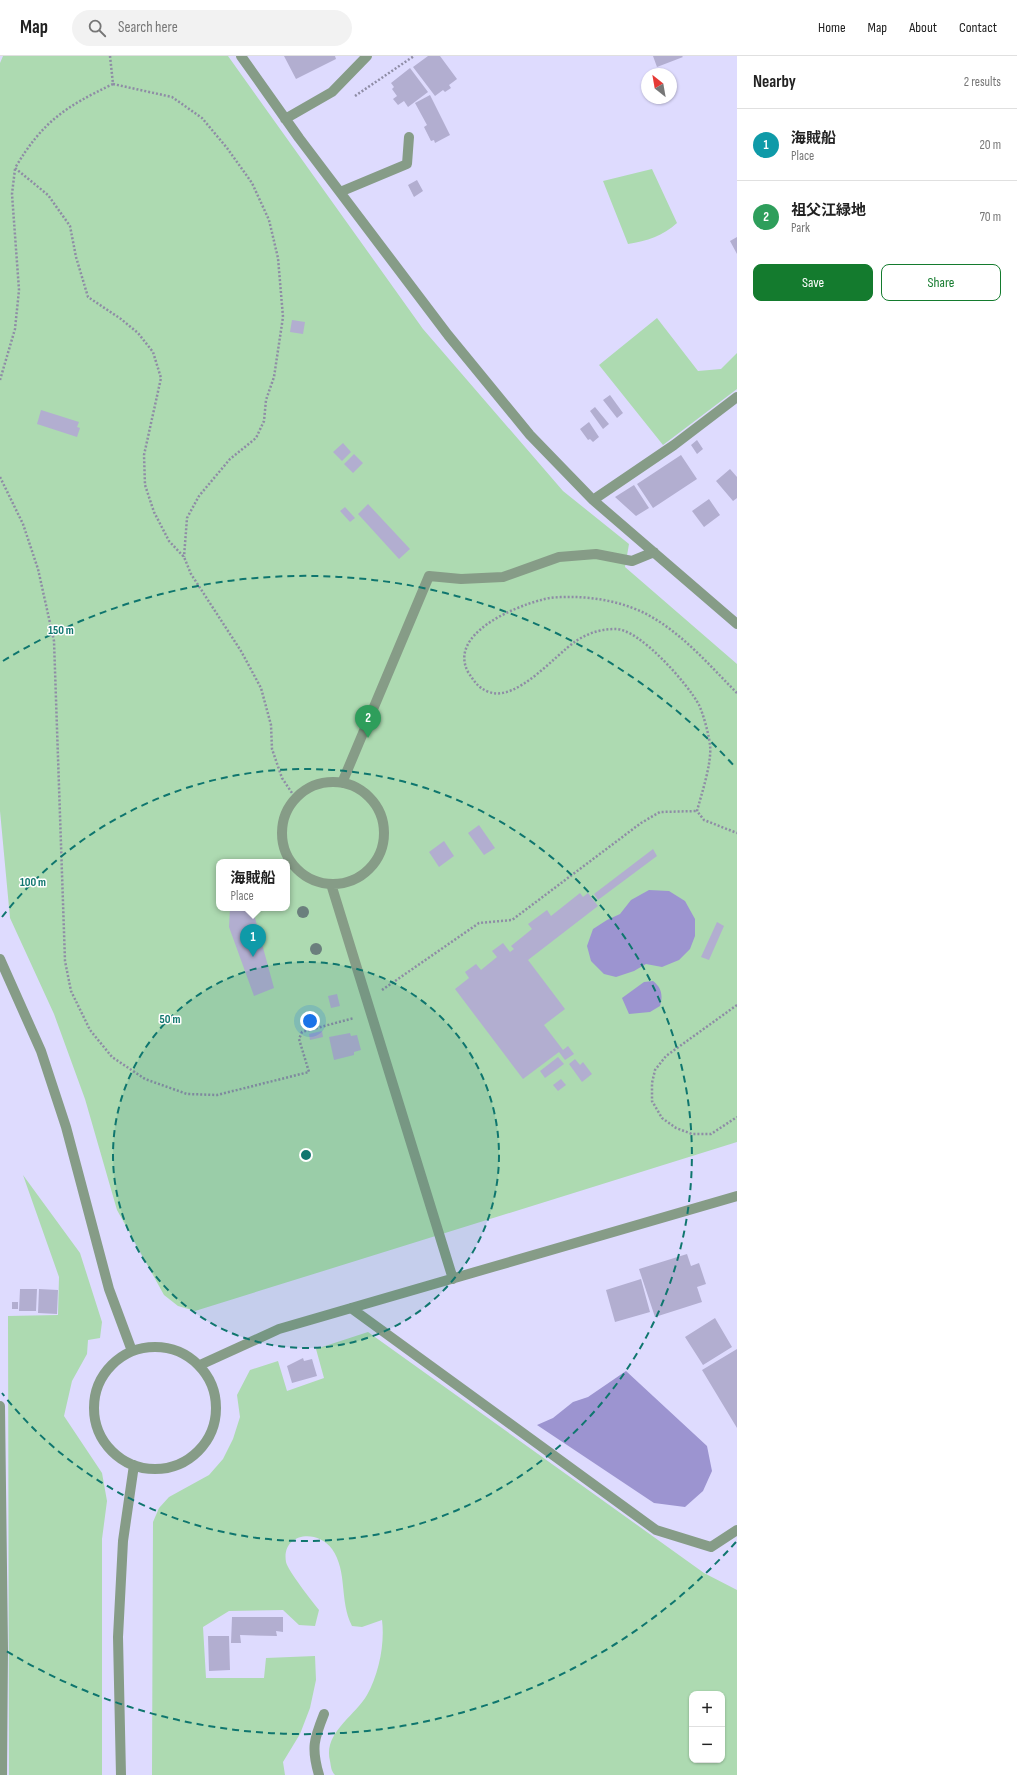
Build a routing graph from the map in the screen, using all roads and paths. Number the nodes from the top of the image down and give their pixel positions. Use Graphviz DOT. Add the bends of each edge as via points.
graph roads {
  1 [pos="110,56"];
  2 [pos="241,56"];
  3 [pos="367,56"];
  4 [pos="113,84"];
  5 [pos="285,120"];
  6 [pos="409,137"];
  7 [pos="15,168"];
  8 [pos="340,192"];
  9 [pos="0,380"];
  10 [pos="737,397"];
  11 [pos="0,477"];
  12 [pos="593,500"];
  13 [pos="654,552"];
  14 [pos="184,557"];
  15 [pos="737,624"];
  16 [pos="737,693"];
  17 [pos="342,783"];
  18 [pos="296,799"];
  19 [pos="697,811"];
  20 [pos="737,833"];
  21 [pos="290,859"];
  22 [pos="290,860"];
  23 [pos="331,884"];
  24 [pos="0,959"];
  25 [pos="367,1001"];
  26 [pos="737,1005"];
  27 [pos="371,1013"];
  28 [pos="737,1117"];
  29 [pos="737,1196"];
  30 [pos="452,1279"];
  31 [pos="351,1308"];
  32 [pos="132,1351"];
  33 [pos="200,1365"];
  34 [pos="0,1406"];
  35 [pos="134,1465"];
  36 [pos="737,1530"];
  37 [pos="1,1651"];
  38 [pos="324,1714"];
  39 [pos="2,1775"];
  40 [pos="121,1775"];
  41 [pos="319,1775"];
  1 -- 4 [label="path"];
  2 -- 5 [label="street"];
  3 -- 5 [label="street" via="332,92"];
  4 -- 7 [label="path" via="80,100 50,121 29,145"];
  4 -- 14 [label="path" via="172,97 202,118 252,183 269,220 278,258 282,317 274,378 266,400 264,421 256,438 230,459 199,496 187,518"];
  5 -- 8 [label="street"];
  6 -- 8 [label="street" via="407,164"];
  7 -- 9 [label="path" via="12,194 19,290 15,329"];
  7 -- 14 [label="path" via="48,195 70,226 88,296 121,318 138,333 153,352 161,378 144,455 145,485 154,512 169,541"];
  8 -- 12 [label="street" via="448,335 530,434"];
  10 -- 12 [label="street" via="674,445"];
  11 -- 27 [label="path" via="22,524 38,568 54,641 65,961 71,991 90,1030 112,1057 145,1079 187,1094 217,1095 309,1072 299,1039 302,1032"];
  12 -- 13 [label="street"];
  13 -- 15 [label="street"];
  13 -- 17 [label="street" via="632,561 596,554 559,557 503,577 461,579 429,576"];
  14 -- 18 [label="path" via="191,574 241,651 261,688 271,725 272,749 282,778"];
  16 -- 19 [label="path" via="686,642 650,616 603,599 543,599 515,608 488,623 473,636 465,652 464,665 473,680 480,688 495,694 509,692 522,685 577,641 595,631 617,629 638,637 680,679 699,706 710,745 708,766"];
  17 -- 18 [label="street" via="325,783"];
  17 -- 23 [label="street" via="358,789 371,799 380,814 384,830 382,847 375,863 363,875 348,882"];
  18 -- 21 [label="street" via="287,812 283,828 283,845"];
  19 -- 20 [label="path" via="704,820"];
  19 -- 25 [label="path" via="660,812 512,920 479,923"];
  22 -- 23 [label="street" via="300,873 315,881"];
  23 -- 25 [label="street"];
  24 -- 32 [label="street" via="41,1051 66,1127 107,1282"];
  25 -- 27 [label="street"];
  26 -- 28 [label="path" via="666,1056 655,1070 652,1083 652,1101 662,1118 676,1128 692,1134 711,1134"];
  27 -- 30 [label="street"];
  29 -- 30 [label="street"];
  30 -- 31 [label="street"];
  31 -- 33 [label="street" via="278,1329"];
  31 -- 36 [label="street" via="656,1530 711,1547"];
  32 -- 33 [label="street" via="156,1346 180,1351"];
  32 -- 35 [label="street" via="116,1360 104,1374 96,1391 94,1409 97,1427 105,1444 119,1457"];
  33 -- 35 [label="street" via="211,1382 216,1401 215,1422 207,1441 193,1456 175,1465 155,1469"];
  34 -- 37 [label="street"];
  35 -- 40 [label="street" via="123,1541 118,1637"];
  37 -- 39 [label="street"];
  38 -- 41 [label="street" via="314,1738 315,1762"];
}
